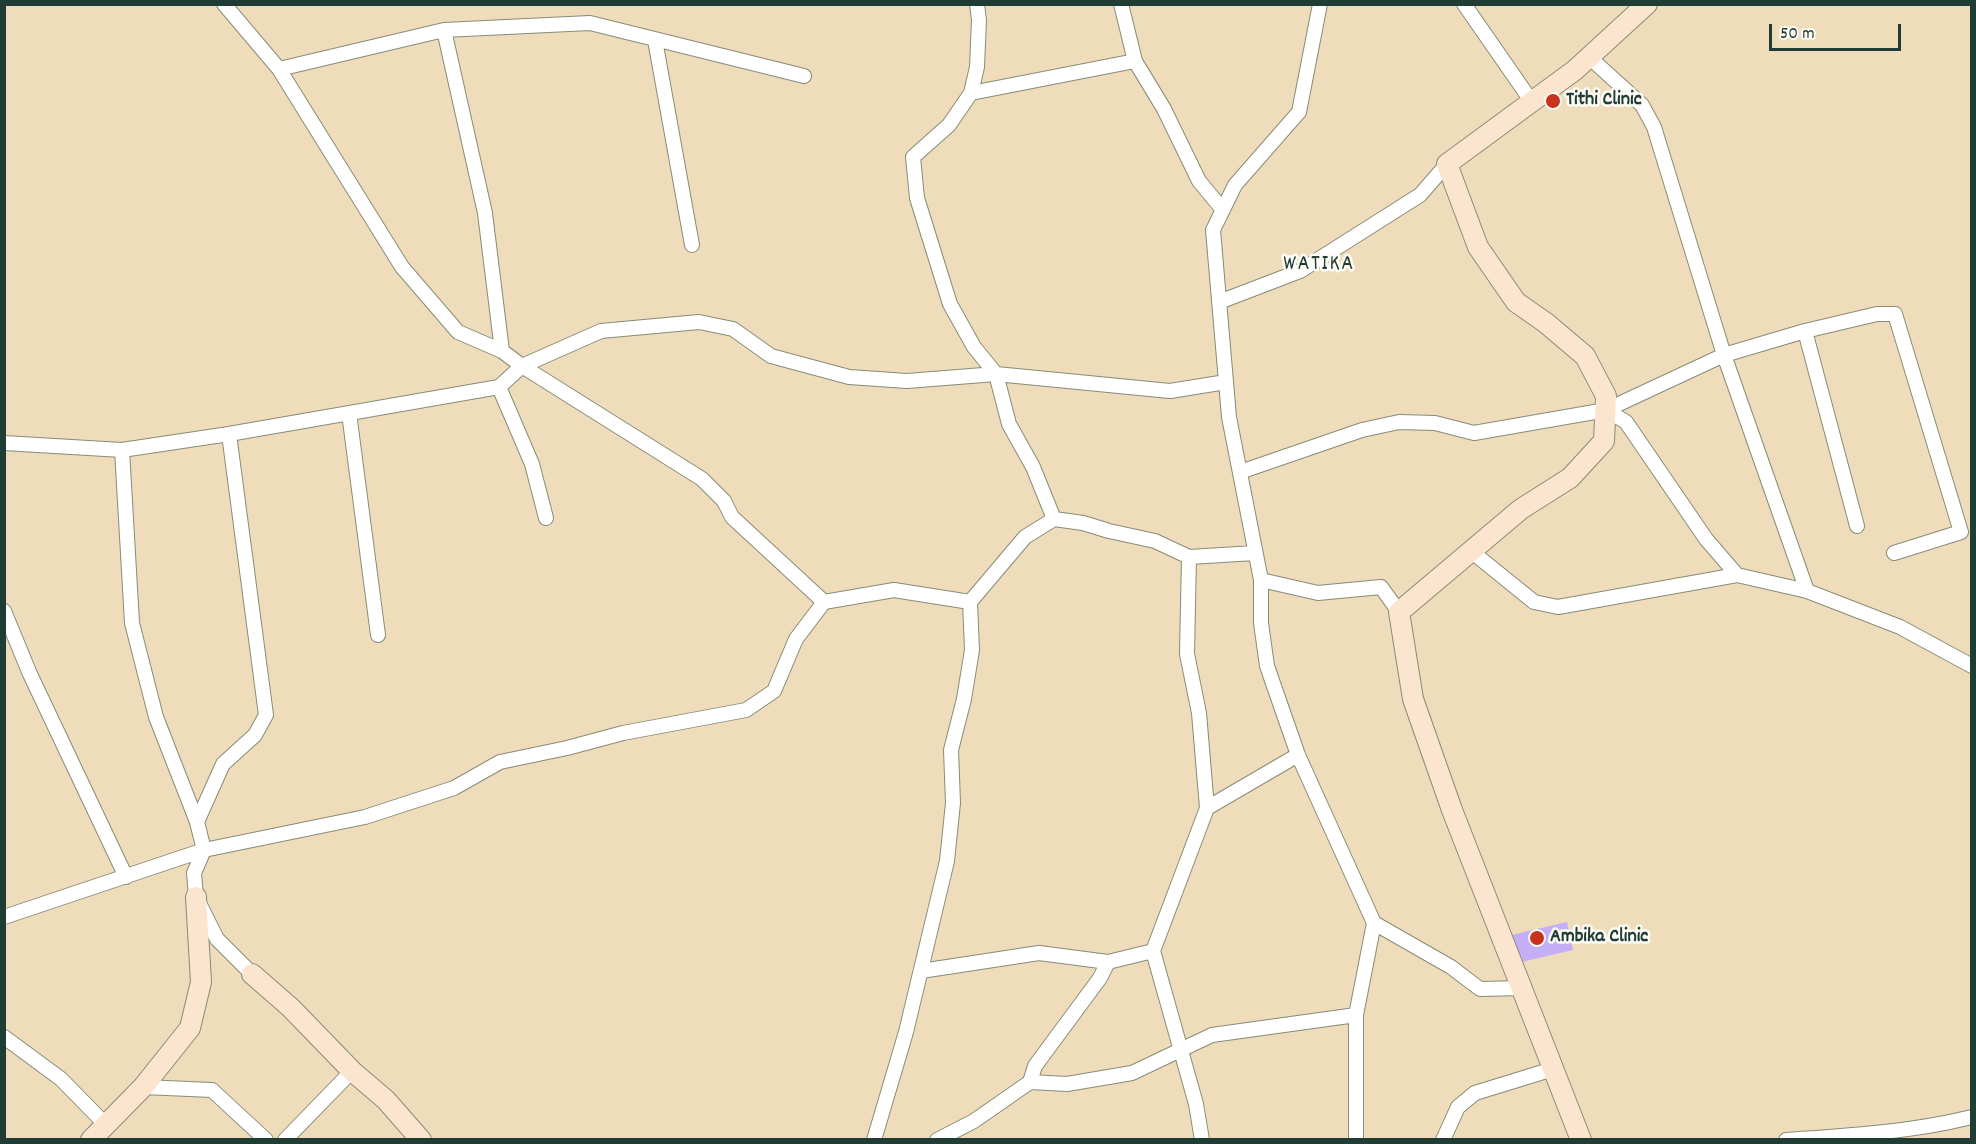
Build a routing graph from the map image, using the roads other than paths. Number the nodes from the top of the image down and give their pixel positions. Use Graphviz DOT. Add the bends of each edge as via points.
graph roads {
  1 [pos="224,4"];
  2 [pos="977,4"];
  3 [pos="1121,4"];
  4 [pos="1320,4"];
  5 [pos="1464,4"];
  6 [pos="1647,4"];
  7 [pos="444,30"];
  8 [pos="655,40"];
  9 [pos="1589,57"];
  10 [pos="1135,61"];
  11 [pos="279,69"];
  12 [pos="804,76"];
  13 [pos="971,93"];
  14 [pos="1532,102"];
  15 [pos="1447,165"];
  16 [pos="1223,210"];
  17 [pos="692,245"];
  18 [pos="1219,302"];
  19 [pos="1805,331"];
  20 [pos="502,351"];
  21 [pos="1724,355"];
  22 [pos="522,366"];
  23 [pos="996,374"];
  24 [pos="1226,382"];
  25 [pos="499,387"];
  26 [pos="1606,410"];
  27 [pos="349,413"];
  28 [pos="229,434"];
  29 [pos="4,443"];
  30 [pos="122,450"];
  31 [pos="1240,472"];
  32 [pos="546,518"];
  33 [pos="1054,519"];
  34 [pos="1857,526"];
  35 [pos="1471,551"];
  36 [pos="1894,552"];
  37 [pos="1255,553"];
  38 [pos="1189,557"];
  39 [pos="1737,575"];
  40 [pos="1261,580"];
  41 [pos="1807,591"];
  42 [pos="824,602"];
  43 [pos="970,602"];
  44 [pos="4,611"];
  45 [pos="1399,612"];
  46 [pos="378,635"];
  47 [pos="1971,666"];
  48 [pos="1298,755"];
  49 [pos="1207,808"];
  50 [pos="197,822"];
  51 [pos="204,850"];
  52 [pos="126,877"];
  53 [pos="196,897"];
  54 [pos="4,917"];
  55 [pos="1374,923"];
  56 [pos="1153,951"];
  57 [pos="1108,962"];
  58 [pos="921,971"];
  59 [pos="252,974"];
  60 [pos="1522,988"];
  61 [pos="1356,1015"];
  62 [pos="4,1037"];
  63 [pos="1181,1049"];
  64 [pos="1553,1069"];
  65 [pos="352,1071"];
  66 [pos="1030,1082"];
  67 [pos="143,1087"];
  68 [pos="1971,1117"];
  69 [pos="106,1125"];
  70 [pos="91,1140"];
  71 [pos="267,1140"];
  72 [pos="285,1140"];
  73 [pos="420,1140"];
  74 [pos="874,1140"];
  75 [pos="938,1140"];
  76 [pos="1202,1140"];
  77 [pos="1356,1140"];
  78 [pos="1443,1140"];
  79 [pos="1581,1140"];
  80 [pos="1786,1140"];
  1 -- 11 [label="street"];
  2 -- 13 [label="street" via="977,67"];
  3 -- 10 [label="street"];
  4 -- 16 [label="street" via="1299,112 1235,185"];
  5 -- 14 [label="street"];
  6 -- 9 [label="street"];
  7 -- 8 [label="street" via="590,23"];
  7 -- 11 [label="street"];
  7 -- 20 [label="street" via="485,213"];
  8 -- 12 [label="street"];
  8 -- 17 [label="street"];
  9 -- 14 [label="street"];
  9 -- 21 [label="street" via="1642,105 1654,127"];
  10 -- 13 [label="street"];
  10 -- 16 [label="street" via="1199,181"];
  11 -- 20 [label="street" via="402,267 458,332"];
  13 -- 23 [label="street" via="949,125 913,157 917,198 950,304 974,347"];
  14 -- 15 [label="street"];
  15 -- 18 [label="street" via="1420,195 1300,271"];
  15 -- 26 [label="street" via="1478,247 1516,302 1585,356 1606,396"];
  16 -- 18 [label="street" via="1213,230"];
  18 -- 24 [label="street"];
  19 -- 21 [label="street"];
  19 -- 34 [label="street"];
  19 -- 36 [label="street" via="1877,314 1895,314 1961,532"];
  20 -- 22 [label="street"];
  21 -- 26 [label="street"];
  21 -- 41 [label="street"];
  22 -- 23 [label="street" via="601,331 699,322 733,329 771,356 849,377 907,381"];
  22 -- 25 [label="street"];
  22 -- 42 [label="street" via="702,479 724,501 732,517"];
  23 -- 24 [label="street" via="1170,391"];
  23 -- 33 [label="street" via="1009,424 1033,466"];
  24 -- 31 [label="street"];
  25 -- 27 [label="street"];
  25 -- 32 [label="street" via="532,464"];
  26 -- 31 [label="street" via="1474,433 1435,423 1399,422 1362,430"];
  26 -- 35 [label="street" via="1604,441 1570,477 1521,509"];
  26 -- 39 [label="street" via="1626,422 1706,539"];
  27 -- 28 [label="street"];
  27 -- 46 [label="street"];
  28 -- 30 [label="street"];
  28 -- 50 [label="street" via="266,715 255,735 223,764"];
  29 -- 30 [label="street"];
  30 -- 50 [label="street" via="132,623 156,717"];
  31 -- 37 [label="street"];
  33 -- 38 [label="street" via="1155,541"];
  33 -- 43 [label="street" via="1025,537"];
  35 -- 39 [label="street" via="1534,602 1558,607"];
  35 -- 45 [label="street"];
  37 -- 38 [label="street"];
  37 -- 40 [label="street"];
  38 -- 49 [label="street" via="1187,654 1199,713"];
  39 -- 41 [label="street"];
  40 -- 45 [label="street" via="1318,593 1381,587"];
  40 -- 48 [label="street" via="1267,666"];
  41 -- 47 [label="street" via="1900,627"];
  42 -- 43 [label="street" via="894,590"];
  42 -- 51 [label="street" via="796,639 774,691 746,710 623,733 501,762 454,788 365,817"];
  43 -- 58 [label="street" via="972,650 951,750 953,803 947,861"];
  44 -- 52 [label="street"];
  45 -- 60 [label="street" via="1413,699"];
  48 -- 49 [label="street"];
  48 -- 55 [label="street"];
  49 -- 56 [label="street"];
  50 -- 51 [label="street"];
  51 -- 52 [label="street"];
  51 -- 53 [label="street" via="195,873"];
  52 -- 54 [label="street"];
  53 -- 59 [label="street" via="217,939"];
  53 -- 67 [label="street" via="201,982 190,1028"];
  55 -- 60 [label="street" via="1451,967 1480,989"];
  55 -- 61 [label="street"];
  56 -- 57 [label="street"];
  56 -- 63 [label="street"];
  57 -- 58 [label="street" via="1039,953"];
  57 -- 66 [label="street" via="1035,1066"];
  58 -- 74 [label="street"];
  59 -- 65 [label="street"];
  60 -- 64 [label="street"];
  61 -- 63 [label="street" via="1212,1035"];
  61 -- 77 [label="street"];
  62 -- 69 [label="street" via="61,1079"];
  63 -- 66 [label="street" via="1132,1073 1067,1084"];
  63 -- 76 [label="street"];
  64 -- 78 [label="street" via="1475,1093 1458,1107"];
  64 -- 79 [label="street"];
  65 -- 72 [label="street"];
  65 -- 73 [label="street" via="386,1100"];
  66 -- 75 [label="street" via="974,1121"];
  67 -- 69 [label="street"];
  67 -- 71 [label="street" via="212,1090"];
  68 -- 80 [label="street" via="1857,1135"];
  69 -- 70 [label="street"];
}
